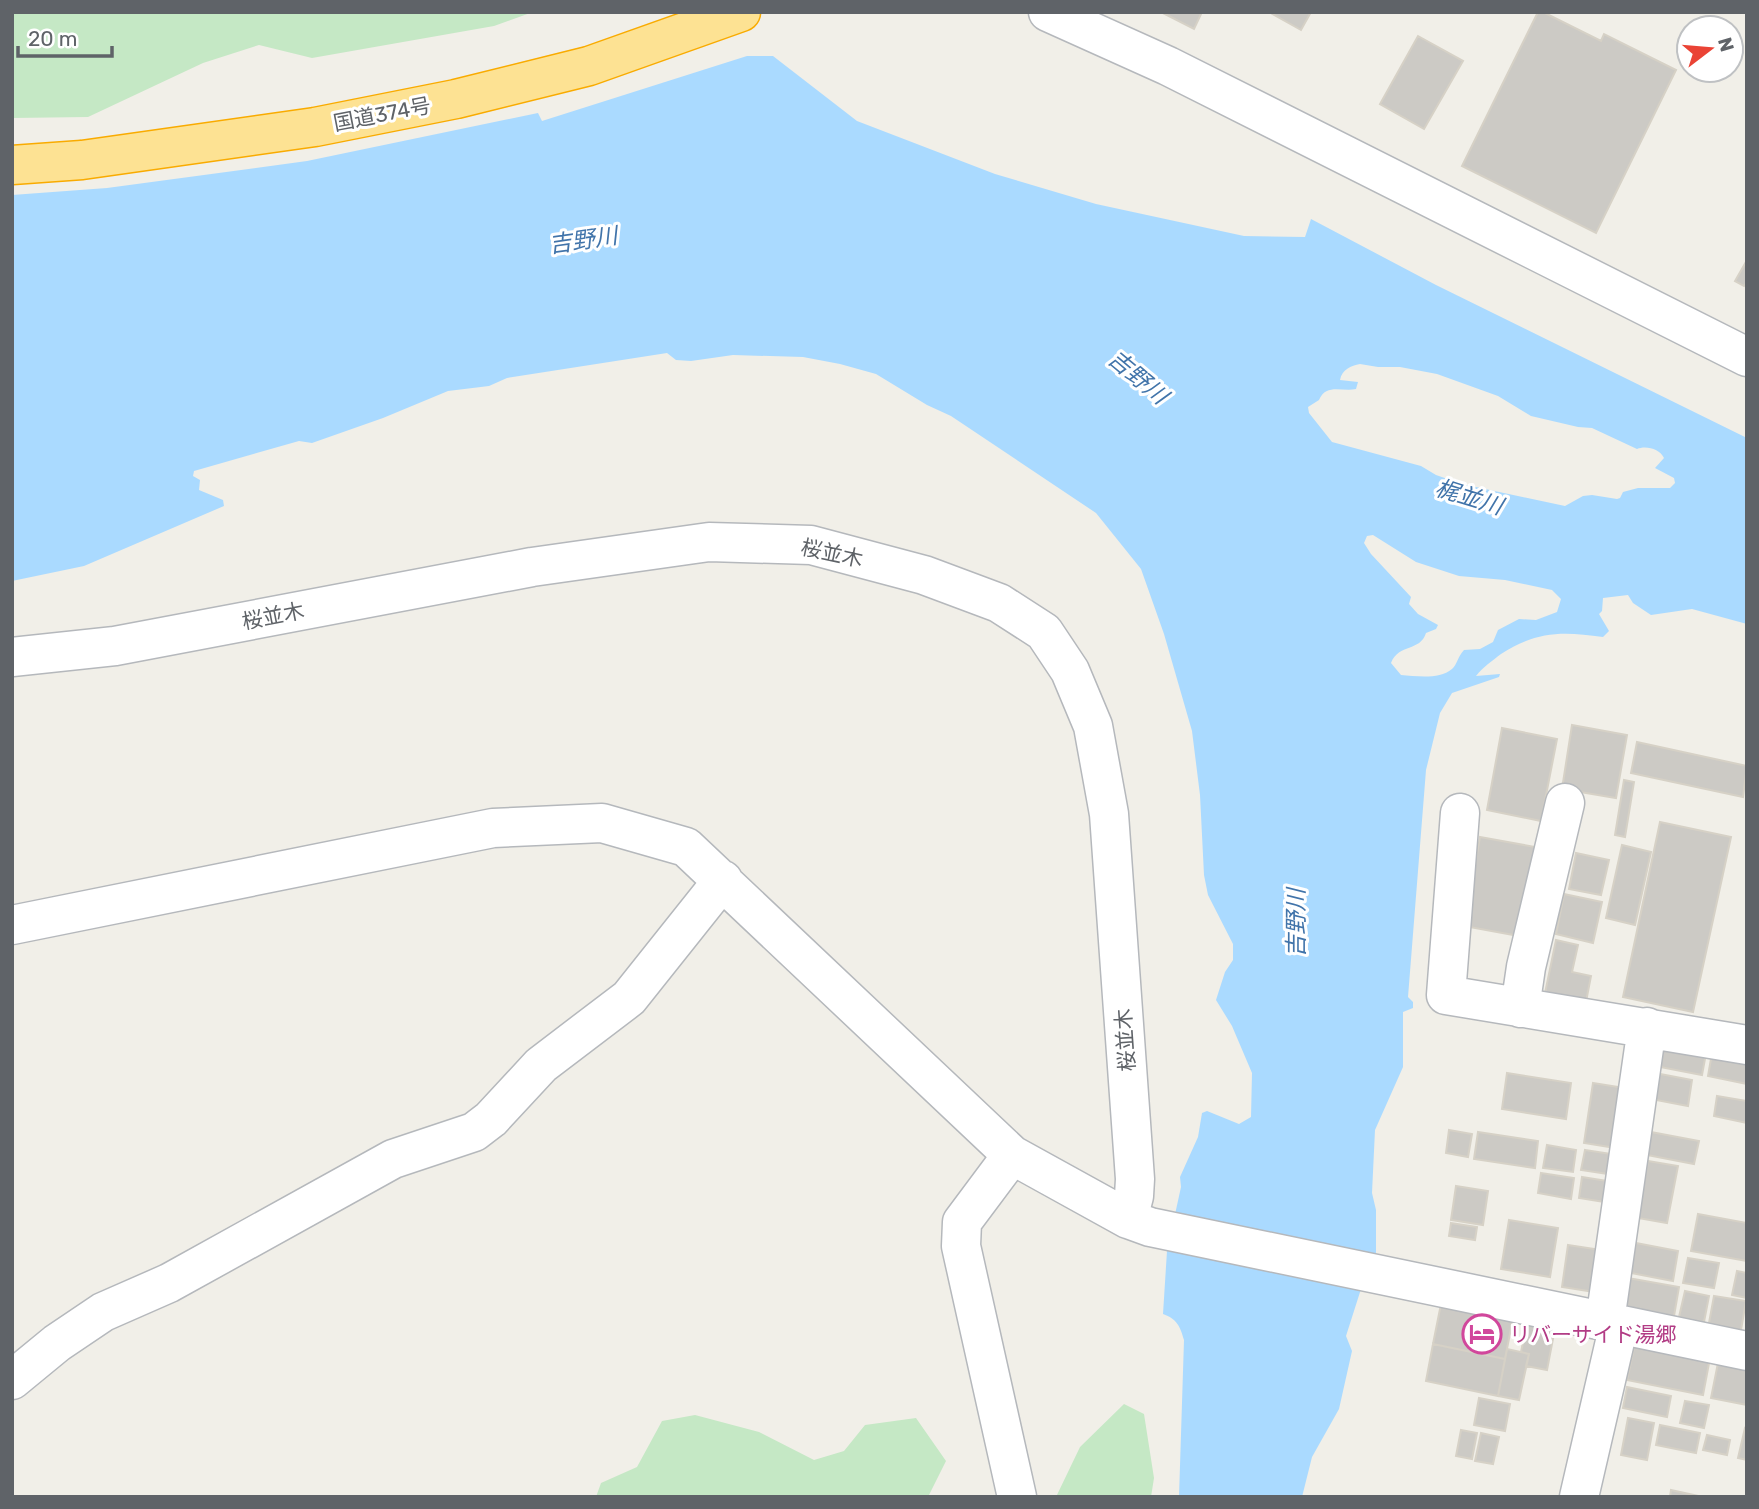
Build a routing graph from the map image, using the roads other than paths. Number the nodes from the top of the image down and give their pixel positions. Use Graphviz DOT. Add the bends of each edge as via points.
graph roads {
  1 [pos="741,12"];
  2 [pos="1048,12"];
  3 [pos="12,165"];
  4 [pos="1747,357"];
  5 [pos="12,657"];
  6 [pos="1565,803"];
  7 [pos="1460,813"];
  8 [pos="723,880"];
  9 [pos="12,925"];
  10 [pos="1520,1008"];
  11 [pos="1647,1027"];
  12 [pos="1747,1045"];
  13 [pos="1012,1155"];
  14 [pos="1139,1223"];
  15 [pos="1612,1323"];
  16 [pos="1747,1351"];
  17 [pos="12,1380"];
  18 [pos="1017,1497"];
  19 [pos="1580,1497"];
  1 -- 3 [label="highway, 国道374号" via="589,66 456,99 315,127 82,160"];
  2 -- 4 [label="street" via="1168,66"];
  5 -- 14 [label="street, 桜並木" via="115,646 532,567 709,542 811,545 925,575 999,604 1044,632 1070,671 1093,726 1110,828"];
  6 -- 10 [label="street"];
  7 -- 10 [label="street" via="1446,995"];
  8 -- 9 [label="street" via="687,847 602,822 493,828"];
  8 -- 13 [label="street"];
  8 -- 17 [label="street" via="629,998 541,1065 474,1132 393,1159 169,1283 103,1312"];
  10 -- 11 [label="street"];
  11 -- 12 [label="street"];
  11 -- 15 [label="street"];
  13 -- 14 [label="street"];
  13 -- 18 [label="street" via="962,1222 961,1247"];
  14 -- 15 [label="street"];
  15 -- 16 [label="street"];
  15 -- 19 [label="street"];
}
